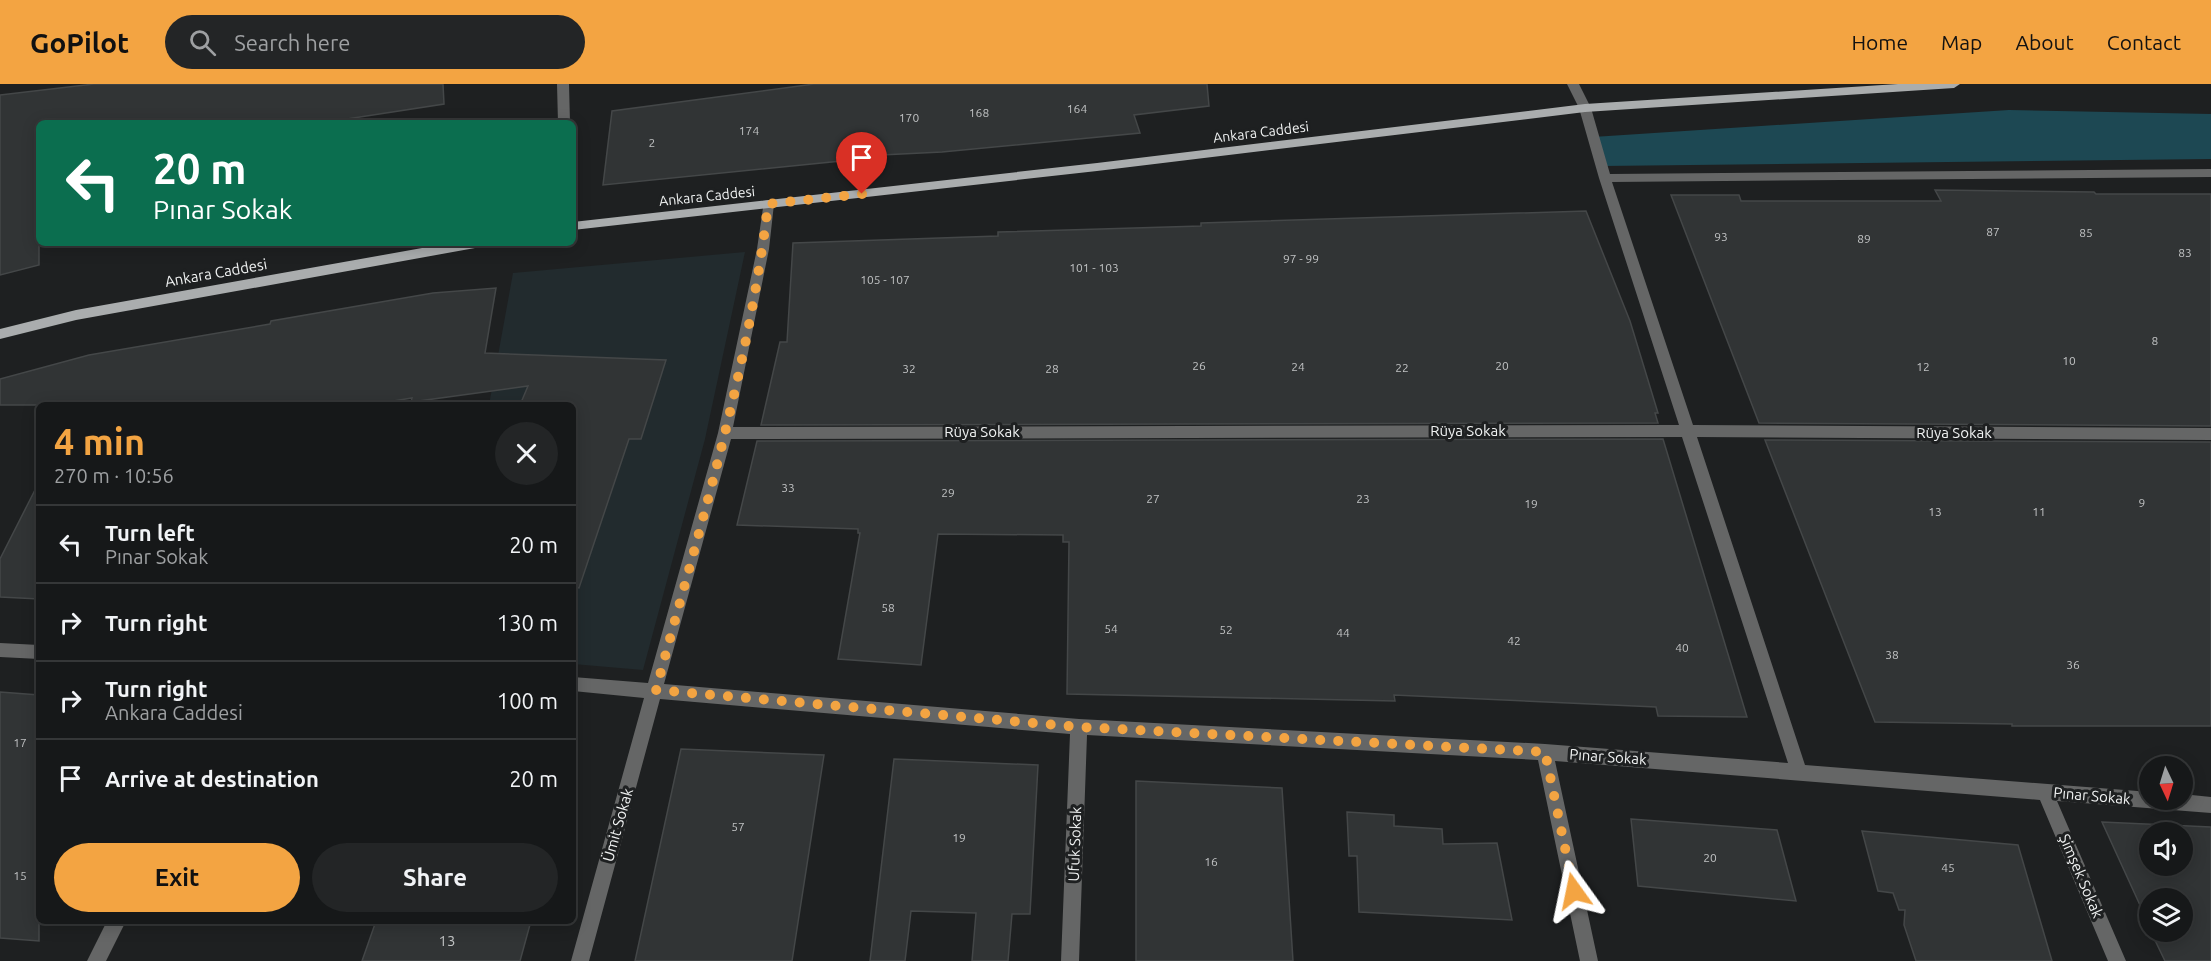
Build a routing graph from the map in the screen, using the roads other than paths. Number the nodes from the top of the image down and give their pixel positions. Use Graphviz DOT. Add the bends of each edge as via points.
graph roads {
  1 [pos="563,84"];
  2 [pos="1573,84"];
  3 [pos="1954,84"];
  4 [pos="1585,108"];
  5 [pos="564,120"];
  6 [pos="2211,173"];
  7 [pos="1605,178"];
  8 [pos="768,204"];
  9 [pos="576,226"];
  10 [pos="458,246"];
  11 [pos="0,334"];
  12 [pos="1688,431"];
  13 [pos="725,433"];
  14 [pos="2211,434"];
  15 [pos="0,650"];
  16 [pos="36,652"];
  17 [pos="576,684"];
  18 [pos="656,690"];
  19 [pos="1079,727"];
  20 [pos="1545,752"];
  21 [pos="1799,772"];
  22 [pos="2045,792"];
  23 [pos="2211,805"];
  24 [pos="115,924"];
  25 [pos="96,961"];
  26 [pos="580,961"];
  27 [pos="1070,961"];
  28 [pos="1589,961"];
  29 [pos="2117,961"];
  1 -- 5 [label="street"];
  2 -- 4 [label="street"];
  3 -- 4 [label="main road, Ankara Caddesi"];
  4 -- 7 [label="street"];
  4 -- 8 [label="main road, Ankara Caddesi"];
  6 -- 7 [label="street"];
  7 -- 12 [label="street"];
  8 -- 9 [label="main road, Ankara Caddesi"];
  8 -- 13 [label="street, Ümit Sokak" via="763,249"];
  10 -- 11 [label="main road, Ankara Caddesi" via="76,315"];
  12 -- 13 [label="street, Rüya Sokak"];
  12 -- 14 [label="street, Rüya Sokak"];
  12 -- 21 [label="street"];
  13 -- 18 [label="street, Ümit Sokak"];
  15 -- 16 [label="street"];
  17 -- 18 [label="street, Pınar Sokak"];
  18 -- 19 [label="street, Pınar Sokak"];
  18 -- 26 [label="street, Ümit Sokak"];
  19 -- 20 [label="street, Pınar Sokak"];
  19 -- 27 [label="street, Ufuk Sokak"];
  20 -- 21 [label="street, Pınar Sokak"];
  20 -- 28 [label="street"];
  21 -- 22 [label="street, Pınar Sokak"];
  22 -- 23 [label="street, Pınar Sokak"];
  22 -- 29 [label="street, Şimşek Sokak"];
  24 -- 25 [label="street"];
}
